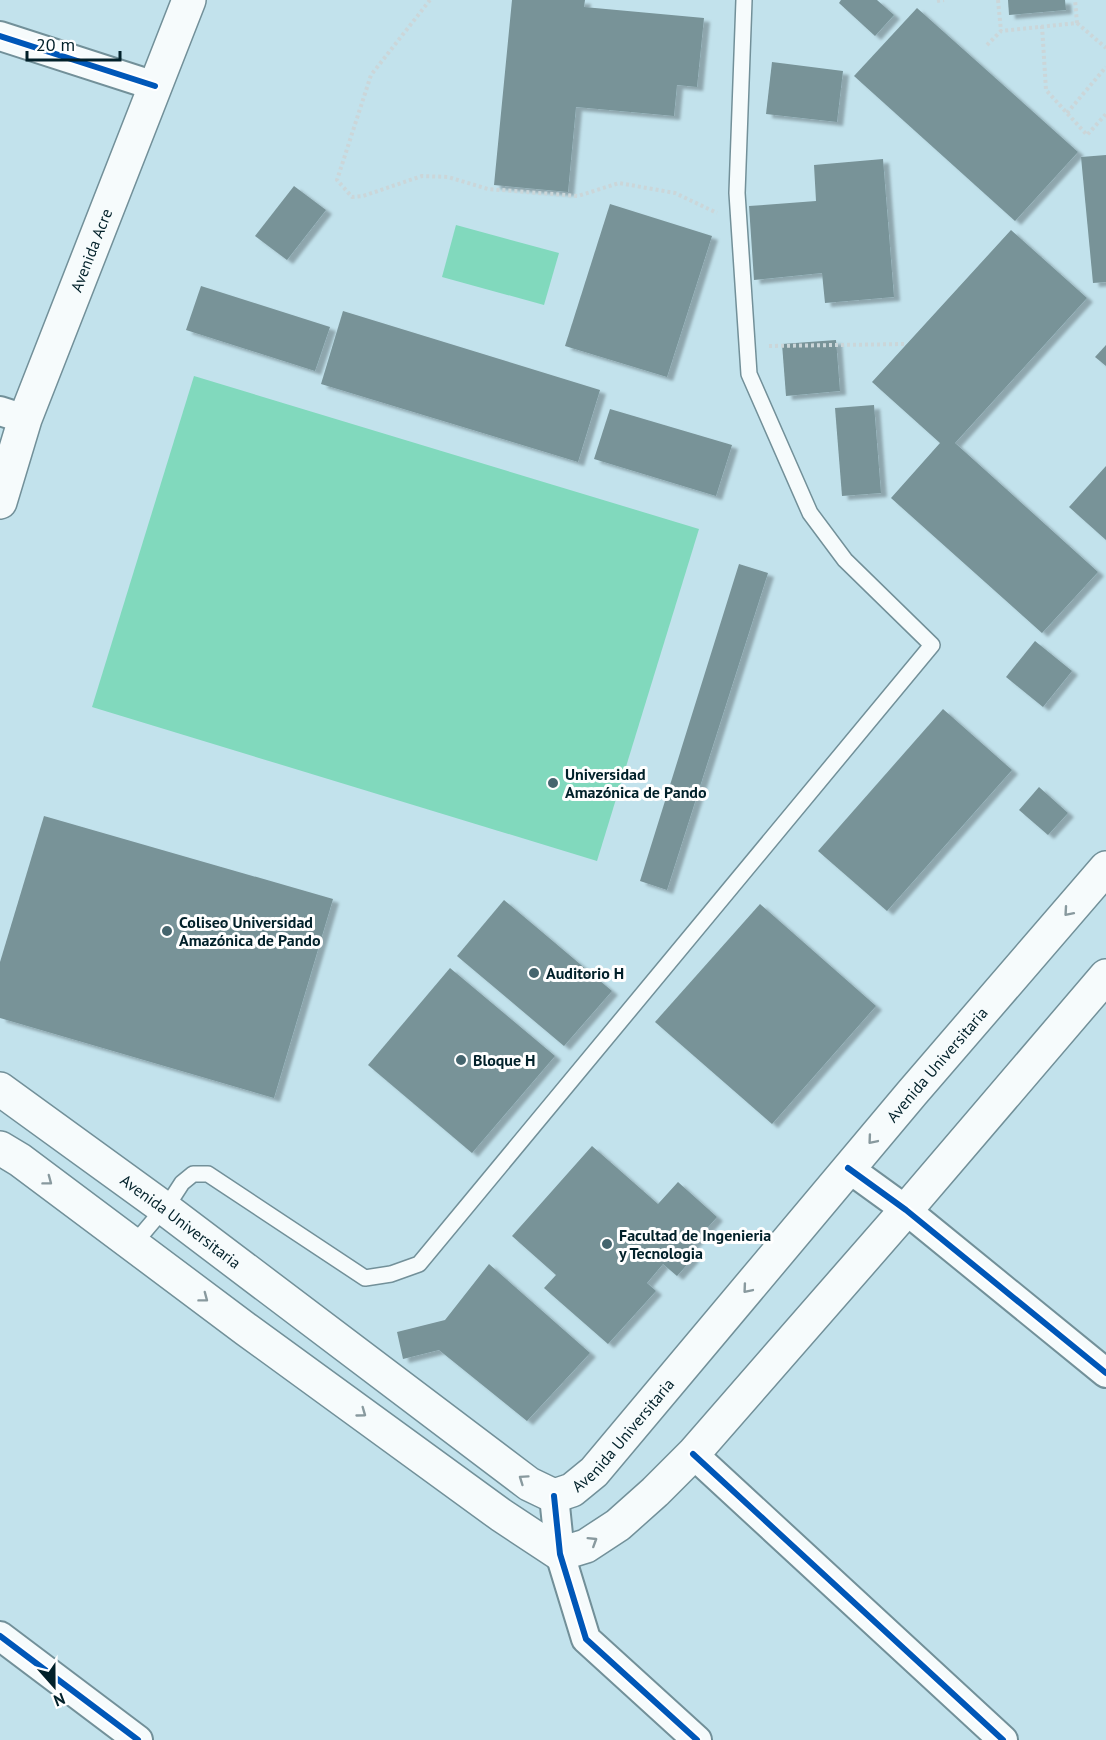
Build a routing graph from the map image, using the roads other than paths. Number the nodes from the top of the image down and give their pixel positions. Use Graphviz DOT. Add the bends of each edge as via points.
graph roads {
  1 [pos="189,0"];
  2 [pos="744,0"];
  3 [pos="0,36"];
  4 [pos="155,86"];
  5 [pos="12,415"];
  6 [pos="0,502"];
  7 [pos="1106,868"];
  8 [pos="1106,976"];
  9 [pos="0,1089"];
  10 [pos="0,1148"];
  11 [pos="848,1168"];
  12 [pos="164,1208"];
  13 [pos="906,1210"];
  14 [pos="133,1245"];
  15 [pos="312,1319"];
  16 [pos="287,1359"];
  17 [pos="1106,1373"];
  18 [pos="693,1454"];
  19 [pos="554,1496"];
  20 [pos="560,1554"];
  21 [pos="0,1636"];
  22 [pos="104,1728"];
  23 [pos="138,1740"];
  24 [pos="697,1740"];
  25 [pos="1003,1740"];
  1 -- 4 [label="main road, Avenida Acre"];
  2 -- 12 [label="lane" via="737,193 749,374 810,513 845,560 932,645 418,1264 391,1275 365,1278 208,1174 193,1174"];
  3 -- 4 [label="street"];
  4 -- 5 [label="main road, Avenida Acre"];
  5 -- 6 [label="main road, Avenida Acre"];
  7 -- 11 [label="main road, Avenida Universitaria, one-way"];
  8 -- 13 [label="main road"];
  9 -- 12 [label="main road, Avenida Universitaria"];
  10 -- 14 [label="main road, one-way"];
  11 -- 13 [label="street"];
  11 -- 19 [label="main road, Avenida Universitaria, one-way" via="594,1472 572,1490"];
  12 -- 14 [label="lane"];
  12 -- 15 [label="main road, Avenida Universitaria"];
  13 -- 17 [label="street"];
  13 -- 18 [label="main road"];
  14 -- 16 [label="main road, one-way"];
  15 -- 16 [label="main road"];
  19 -- 15 [label="main road, Avenida Universitaria, one-way" via="529,1484"];
  16 -- 20 [label="main road, one-way"];
  20 -- 18 [label="main road, one-way" via="586,1546 618,1525"];
  18 -- 25 [label="street"];
  19 -- 20 [label="street"];
  20 -- 24 [label="street" via="586,1639"];
  21 -- 22 [label="street"];
  22 -- 23 [label="street"];
}
